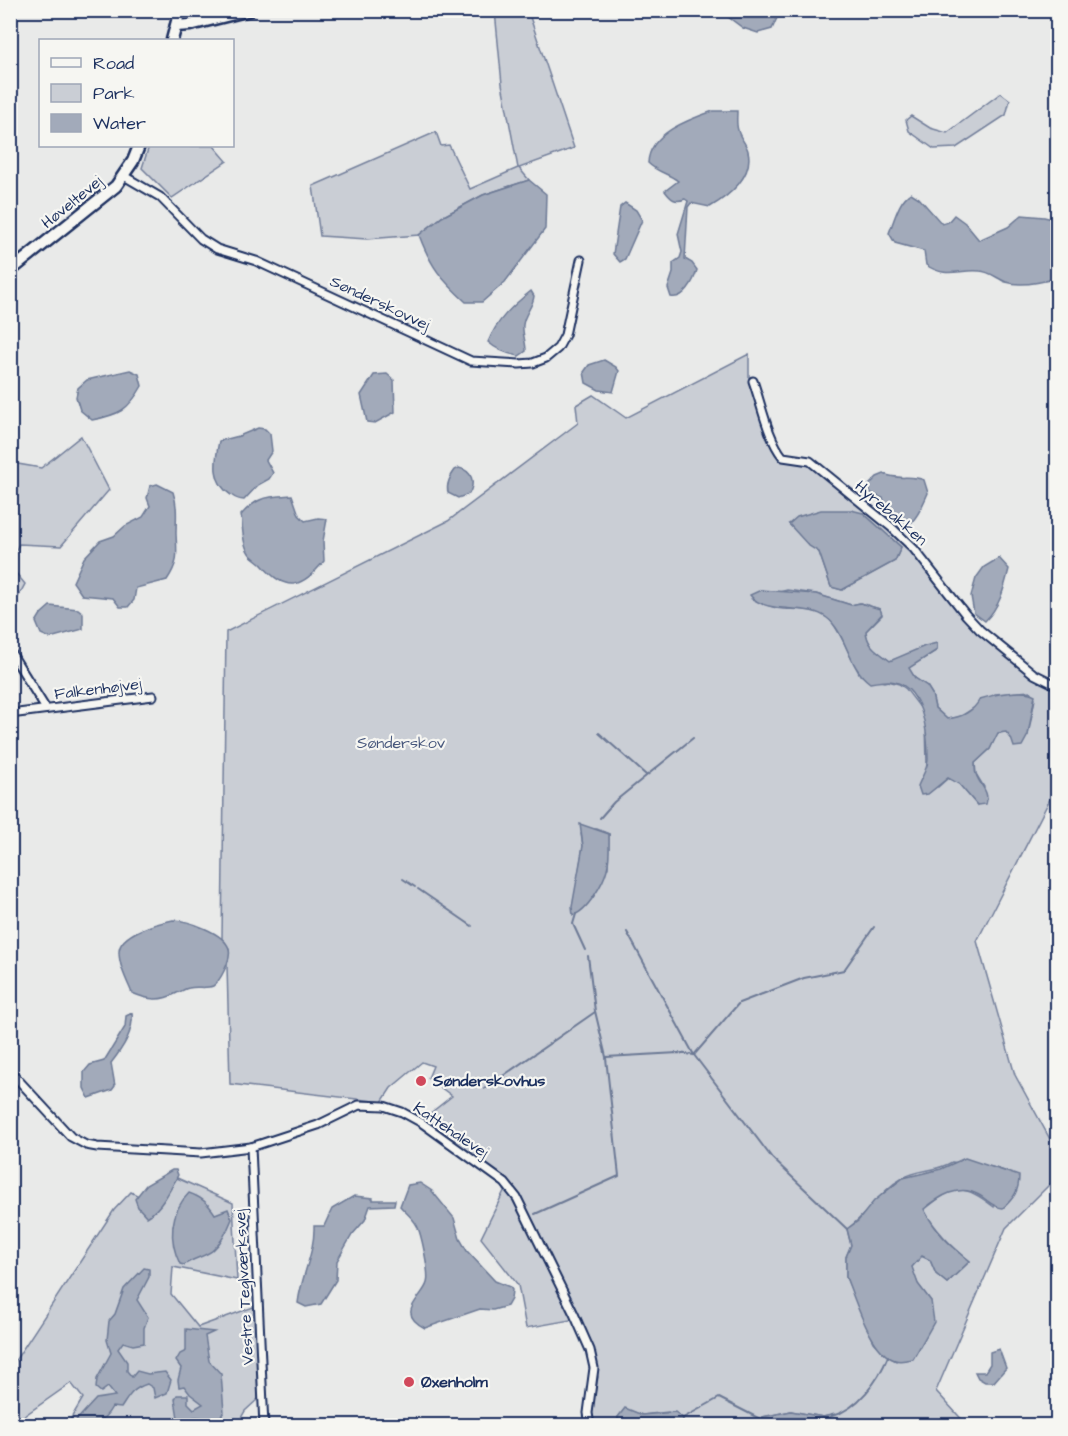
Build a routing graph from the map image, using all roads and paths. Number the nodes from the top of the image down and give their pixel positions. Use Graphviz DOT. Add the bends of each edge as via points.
graph roads {
  1 [pos="180,10"];
  2 [pos="250,10"];
  3 [pos="176,26"];
  4 [pos="172,39"];
  5 [pos="138,147"];
  6 [pos="124,176"];
  7 [pos="581,260"];
  8 [pos="10,271"];
  9 [pos="753,381"];
  10 [pos="10,651"];
  11 [pos="1058,686"];
  12 [pos="153,696"];
  13 [pos="46,709"];
  14 [pos="10,714"];
  15 [pos="10,1071"];
  16 [pos="251,1147"];
  17 [pos="264,1425"];
  18 [pos="590,1425"];
  1 -- 3 [label="street"];
  2 -- 3 [label="street"];
  3 -- 4 [label="street"];
  5 -- 6 [label="street, Høveltevej"];
  6 -- 7 [label="street, Sønderskovvej" via="160,197 201,239 217,249 256,261 471,361 533,363 558,348 565,335"];
  6 -- 8 [label="street, Høveltevej" via="102,200"];
  9 -- 11 [label="street, Hyrebakken" via="783,457 810,461 891,527 914,549 980,630 1034,674"];
  10 -- 13 [label="street, Falkenhøjvej"];
  12 -- 13 [label="street, Falkenhøjvej"];
  13 -- 14 [label="street, Falkenhøjvej"];
  15 -- 16 [label="street, Kattehalevej" via="71,1137 86,1145 201,1153"];
  16 -- 17 [label="street, Vestre Teglværksvej"];
  16 -- 18 [label="street, Kattehalevej" via="318,1125 358,1105 384,1106 422,1123 505,1183 517,1198 590,1350 594,1368"];
}
